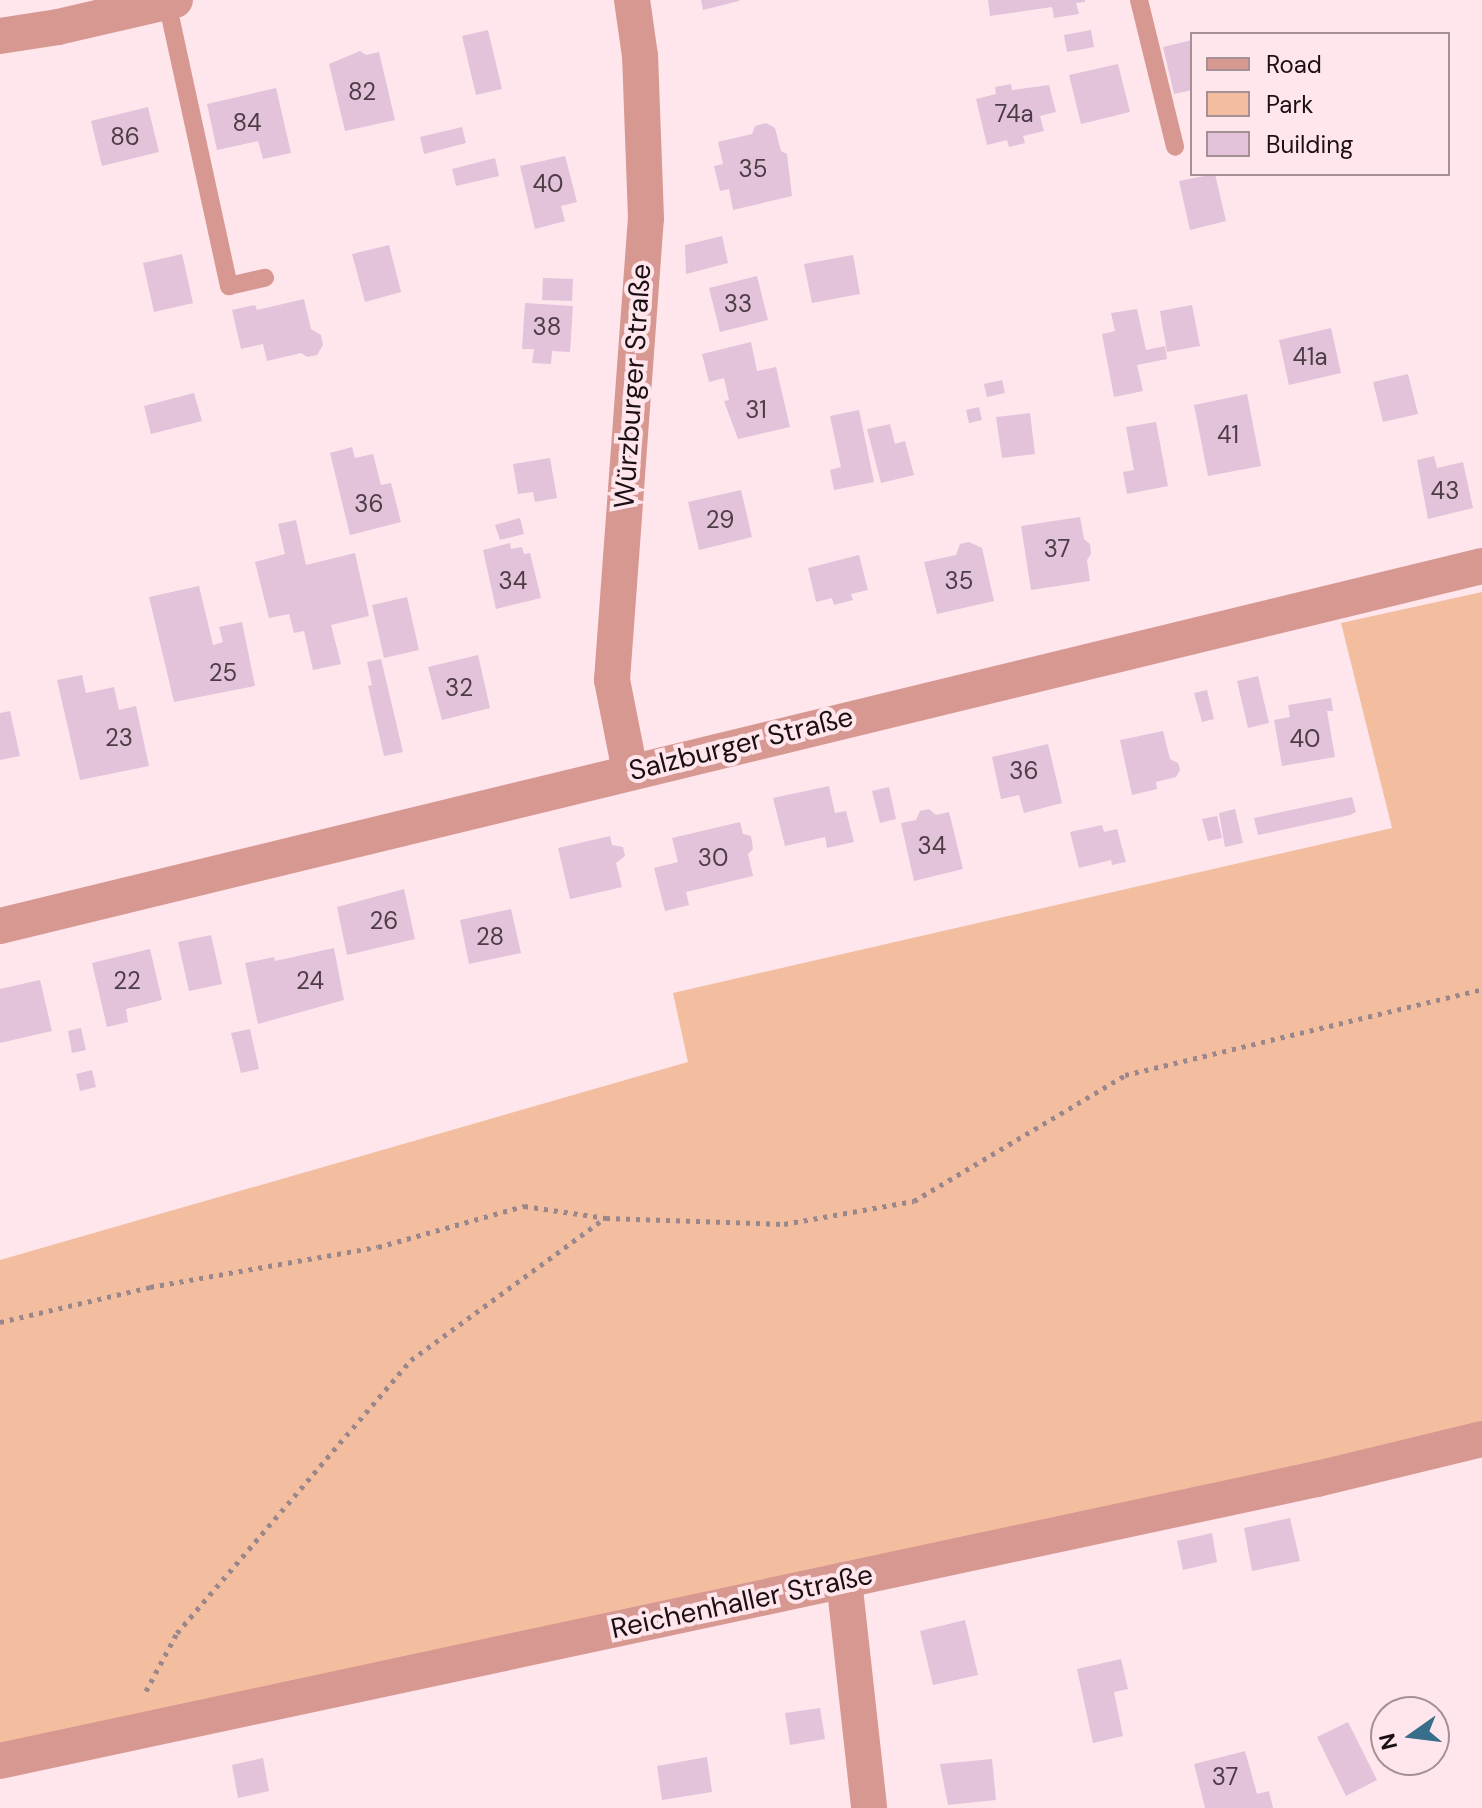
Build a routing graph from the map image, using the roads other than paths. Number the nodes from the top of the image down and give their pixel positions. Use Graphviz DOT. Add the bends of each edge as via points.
graph roads {
  1 [pos="632,0"];
  2 [pos="1139,0"];
  3 [pos="171,1"];
  4 [pos="54,14"];
  5 [pos="0,36"];
  6 [pos="1175,147"];
  7 [pos="265,278"];
  8 [pos="1482,566"];
  9 [pos="630,771"];
  10 [pos="0,926"];
  11 [pos="1482,1439"];
  12 [pos="844,1580"];
  13 [pos="0,1761"];
  14 [pos="869,1808"];
  1 -- 9 [label="street, Würzburger Straße" via="640,56 646,218 612,680"];
  2 -- 6 [label="lane"];
  3 -- 4 [label="street"];
  3 -- 7 [label="lane" via="229,286"];
  4 -- 5 [label="street"];
  8 -- 9 [label="street, Salzburger Straße"];
  9 -- 10 [label="street, Salzburger Straße"];
  11 -- 12 [label="street, Reichenhaller Straße"];
  12 -- 13 [label="street, Reichenhaller Straße"];
  12 -- 14 [label="street"];
}
